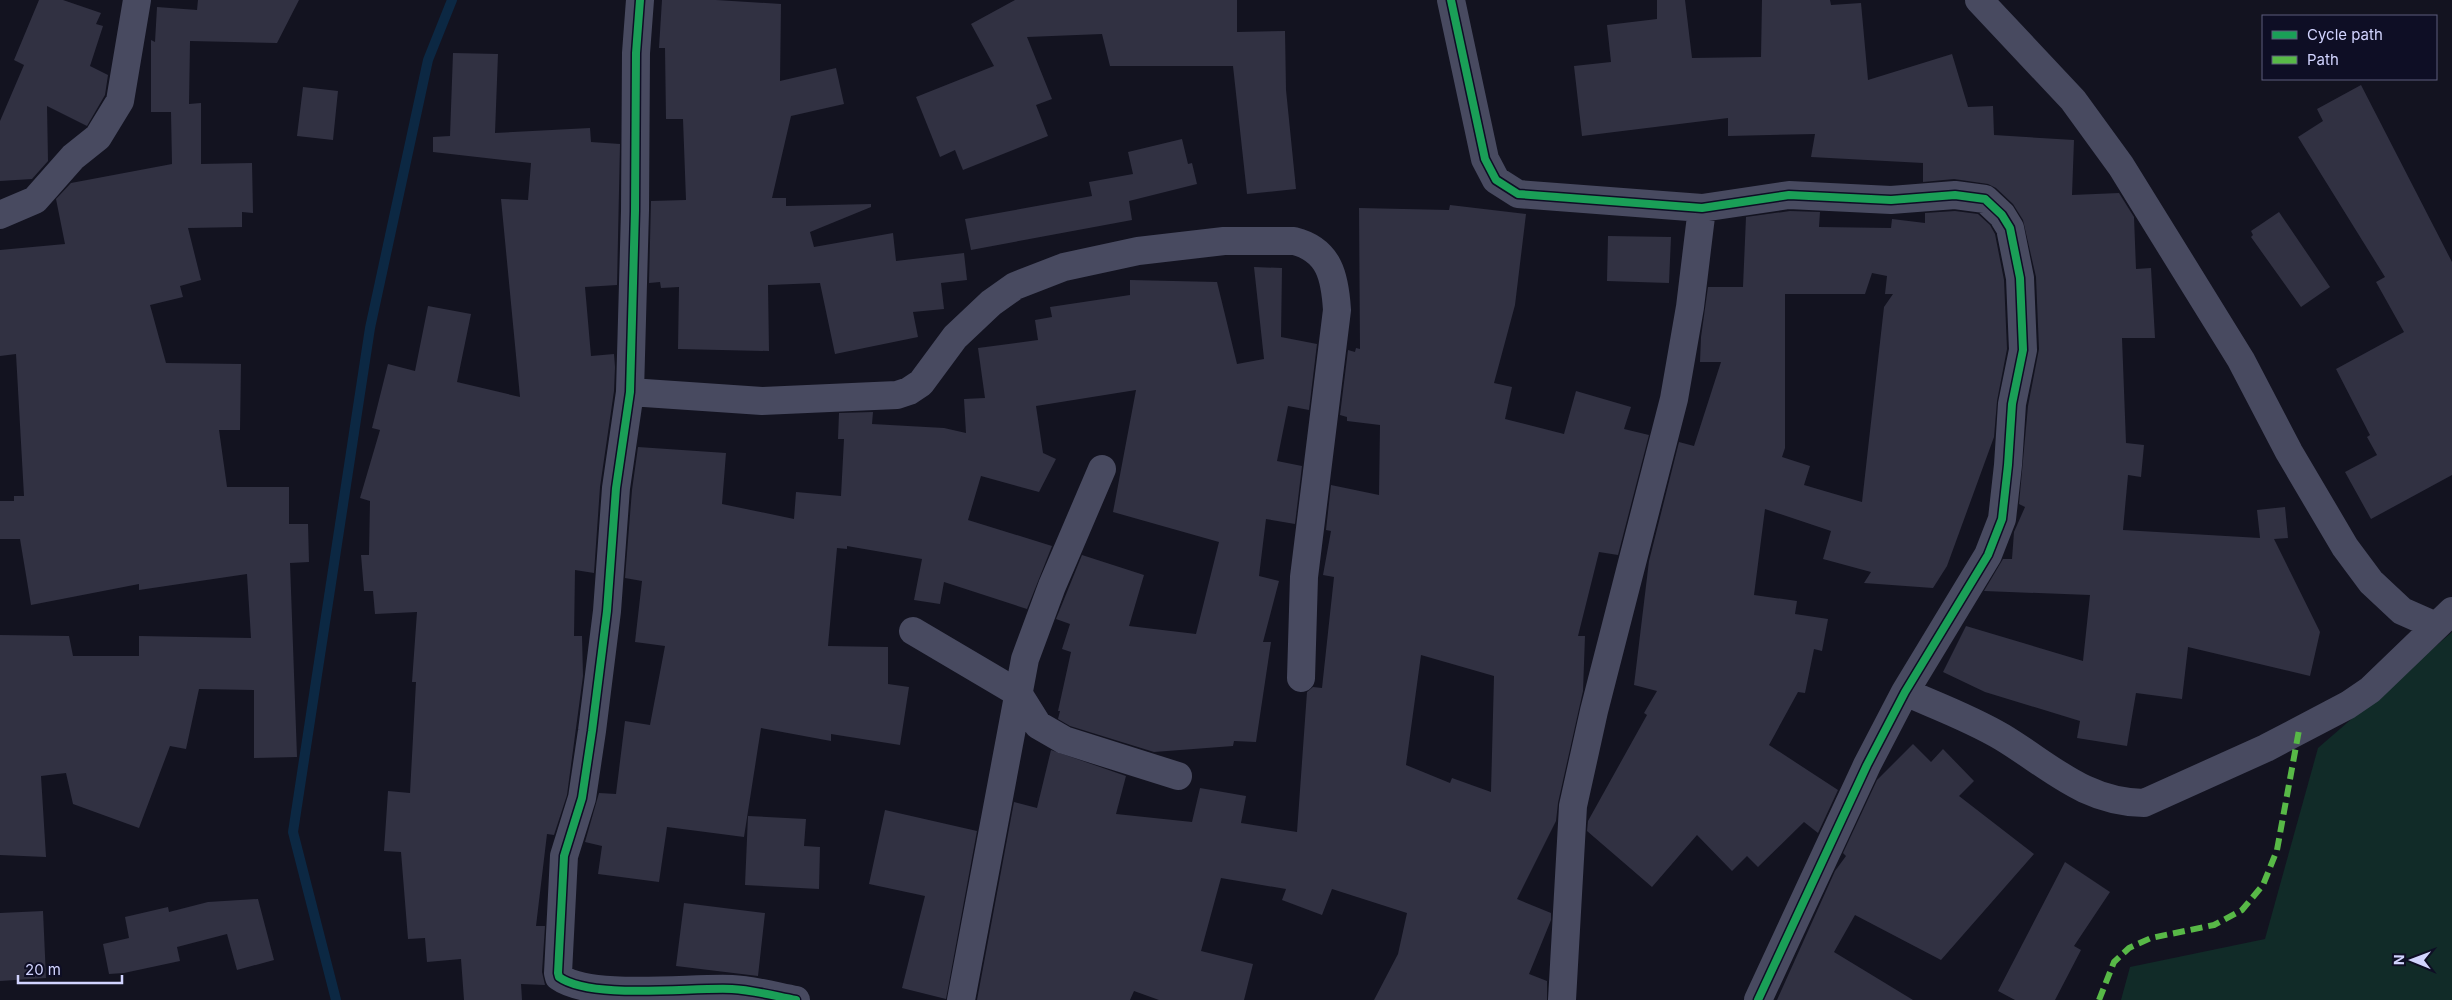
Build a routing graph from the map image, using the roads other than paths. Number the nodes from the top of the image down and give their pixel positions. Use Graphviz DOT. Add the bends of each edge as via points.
graph roads {
  1 [pos="137,0"];
  2 [pos="640,0"];
  3 [pos="1451,0"];
  4 [pos="1979,0"];
  5 [pos="1702,208"];
  6 [pos="0,215"];
  7 [pos="630,392"];
  8 [pos="1102,470"];
  9 [pos="2444,619"];
  10 [pos="913,631"];
  11 [pos="1301,678"];
  12 [pos="1905,692"];
  13 [pos="1018,693"];
  14 [pos="1178,776"];
  15 [pos="733,994"];
  16 [pos="796,1000"];
  17 [pos="961,1000"];
  18 [pos="1562,1000"];
  19 [pos="1758,1000"];
  1 -- 6 [label="street" via="120,101 98,137 73,157 35,200"];
  2 -- 7 [label="street" via="636,53"];
  3 -- 5 [label="street" via="1485,159 1496,180 1518,194"];
  4 -- 9 [label="street" via="2073,100 2121,166 2241,360 2289,452 2345,547 2371,582 2402,611"];
  5 -- 12 [label="street" via="1789,194 1891,200 1955,195 1985,199 2010,228 2020,278 2023,350 2012,404 2002,519 1988,555"];
  5 -- 18 [label="street" via="1674,399 1572,806"];
  7 -- 11 [label="street" via="762,401 897,395 921,383 955,337 991,303 1015,286 1064,267 1138,251 1224,241 1294,241 1304,244 1312,248 1333,274 1337,310 1304,577"];
  7 -- 15 [label="street" via="616,488 592,731 582,798 564,856 558,973 559,978 570,983 598,991"];
  8 -- 13 [label="street" via="1052,586 1025,660"];
  9 -- 12 [label="street" via="2370,690 2348,705 2266,748 2144,803 2103,798 2078,787 2001,736"];
  10 -- 13 [label="street"];
  12 -- 19 [label="street" via="1867,765"];
  13 -- 14 [label="street" via="1038,725 1064,740"];
  13 -- 17 [label="street"];
  15 -- 16 [label="street"];
}
